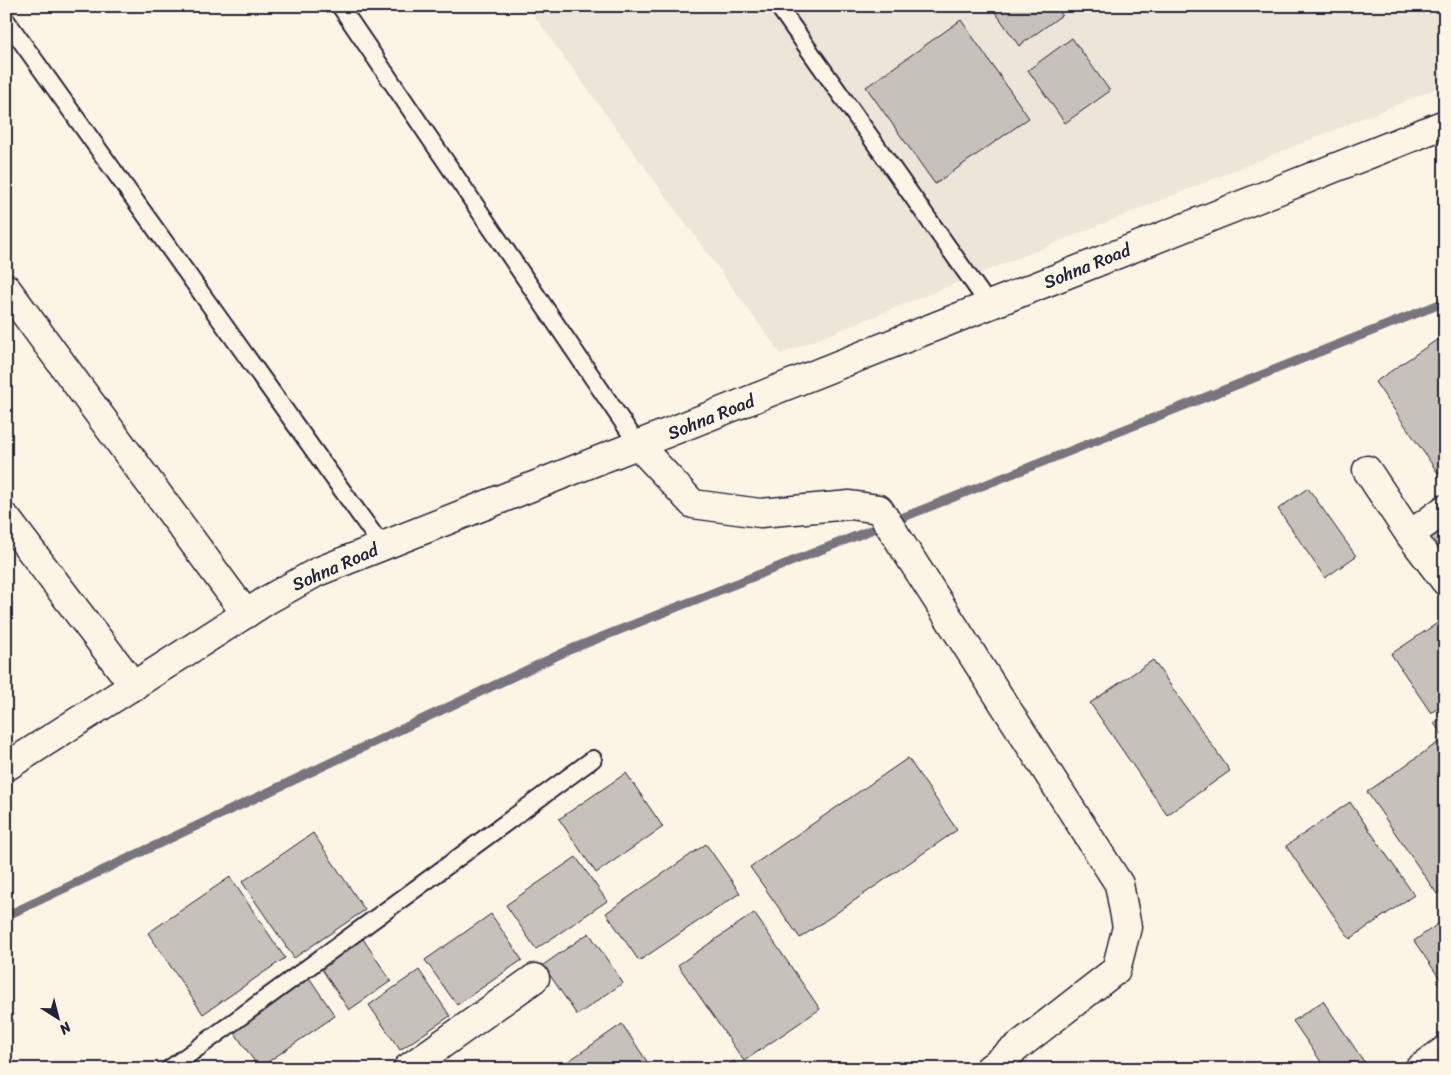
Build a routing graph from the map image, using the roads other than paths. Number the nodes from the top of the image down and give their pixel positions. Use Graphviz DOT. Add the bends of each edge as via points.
graph roads {
  1 [pos="340,6"];
  2 [pos="778,6"];
  3 [pos="6,20"];
  4 [pos="1445,124"];
  5 [pos="6,288"];
  6 [pos="989,305"];
  7 [pos="639,446"];
  8 [pos="1367,470"];
  9 [pos="1445,510"];
  10 [pos="6,518"];
  11 [pos="1410,535"];
  12 [pos="382,546"];
  13 [pos="1445,581"];
  14 [pos="246,614"];
  15 [pos="134,686"];
  16 [pos="593,759"];
  17 [pos="6,767"];
  18 [pos="534,978"];
  19 [pos="1445,1050"];
  20 [pos="169,1069"];
  21 [pos="407,1069"];
  22 [pos="989,1069"];
  23 [pos="1419,1069"];
  1 -- 7 [label="lane"];
  2 -- 6 [label="lane"];
  3 -- 12 [label="lane"];
  4 -- 6 [label="street, Sohna Road"];
  5 -- 14 [label="street"];
  6 -- 7 [label="street, Sohna Road"];
  7 -- 12 [label="street, Sohna Road"];
  7 -- 22 [label="street" via="693,504 760,513 850,505 879,509 1118,884 1127,927 1116,970"];
  8 -- 11 [label="street"];
  9 -- 11 [label="street"];
  10 -- 15 [label="street"];
  11 -- 13 [label="street"];
  12 -- 14 [label="street, Sohna Road" via="317,572"];
  14 -- 15 [label="street, Sohna Road"];
  15 -- 17 [label="street, Sohna Road"];
  16 -- 20 [label="lane"];
  18 -- 21 [label="street"];
  19 -- 23 [label="street"];
}
